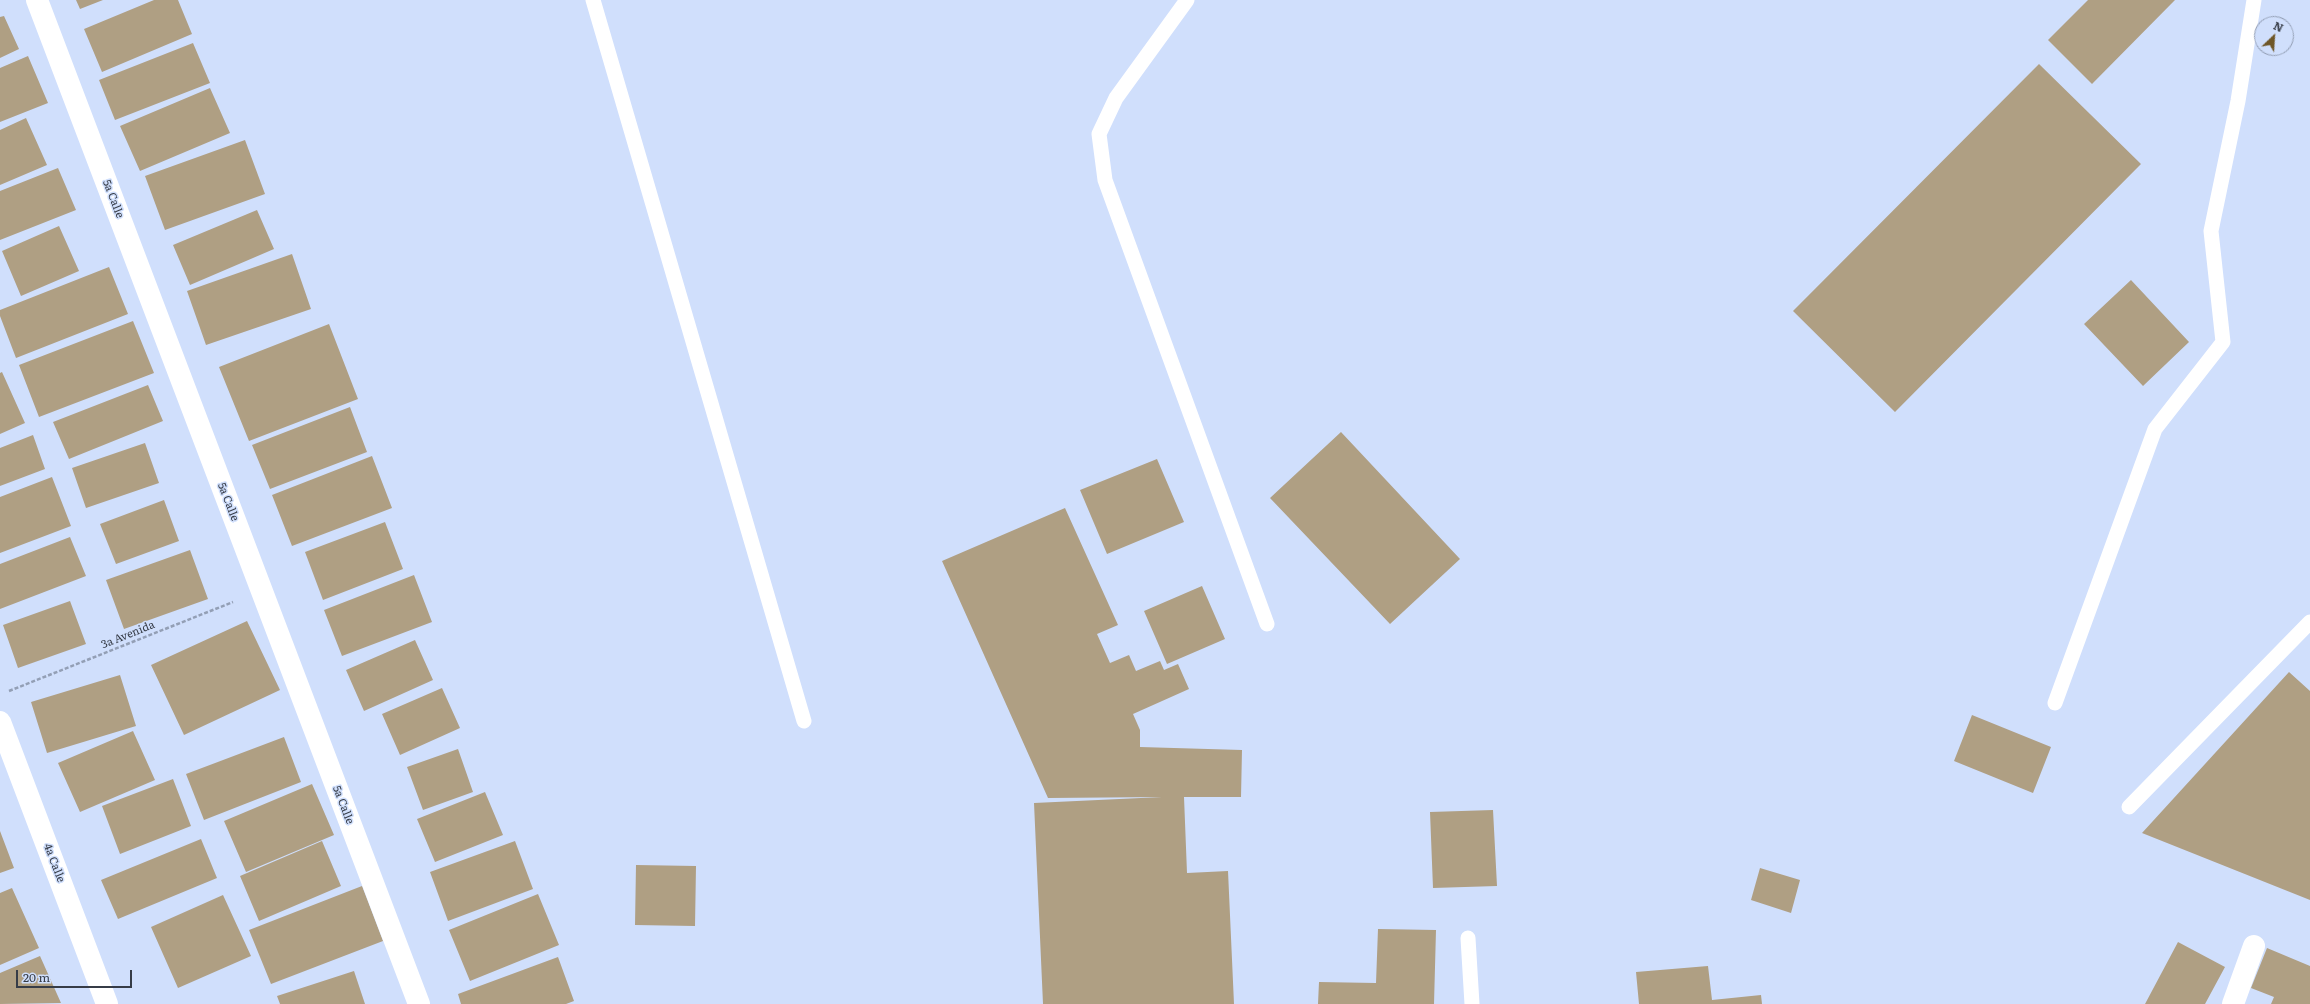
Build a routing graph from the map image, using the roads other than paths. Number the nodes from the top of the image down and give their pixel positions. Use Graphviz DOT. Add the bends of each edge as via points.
graph roads {
  1 [pos="37,0"];
  2 [pos="593,0"];
  3 [pos="1187,0"];
  4 [pos="2254,0"];
  5 [pos="2310,622"];
  6 [pos="1267,624"];
  7 [pos="2055,703"];
  8 [pos="0,722"];
  9 [pos="804,722"];
  10 [pos="2129,807"];
  11 [pos="1468,938"];
  12 [pos="2254,946"];
  13 [pos="107,1004"];
  14 [pos="419,1004"];
  15 [pos="1472,1004"];
  16 [pos="2233,1004"];
  1 -- 14 [label="street, 5a Calle"];
  2 -- 9 [label="lane"];
  3 -- 6 [label="lane" via="1116,98 1099,134 1105,180"];
  4 -- 7 [label="lane" via="2238,101 2211,231 2223,342 2155,429"];
  5 -- 10 [label="lane"];
  8 -- 13 [label="street, 4a Calle"];
  11 -- 15 [label="lane"];
  12 -- 16 [label="street"];
}
